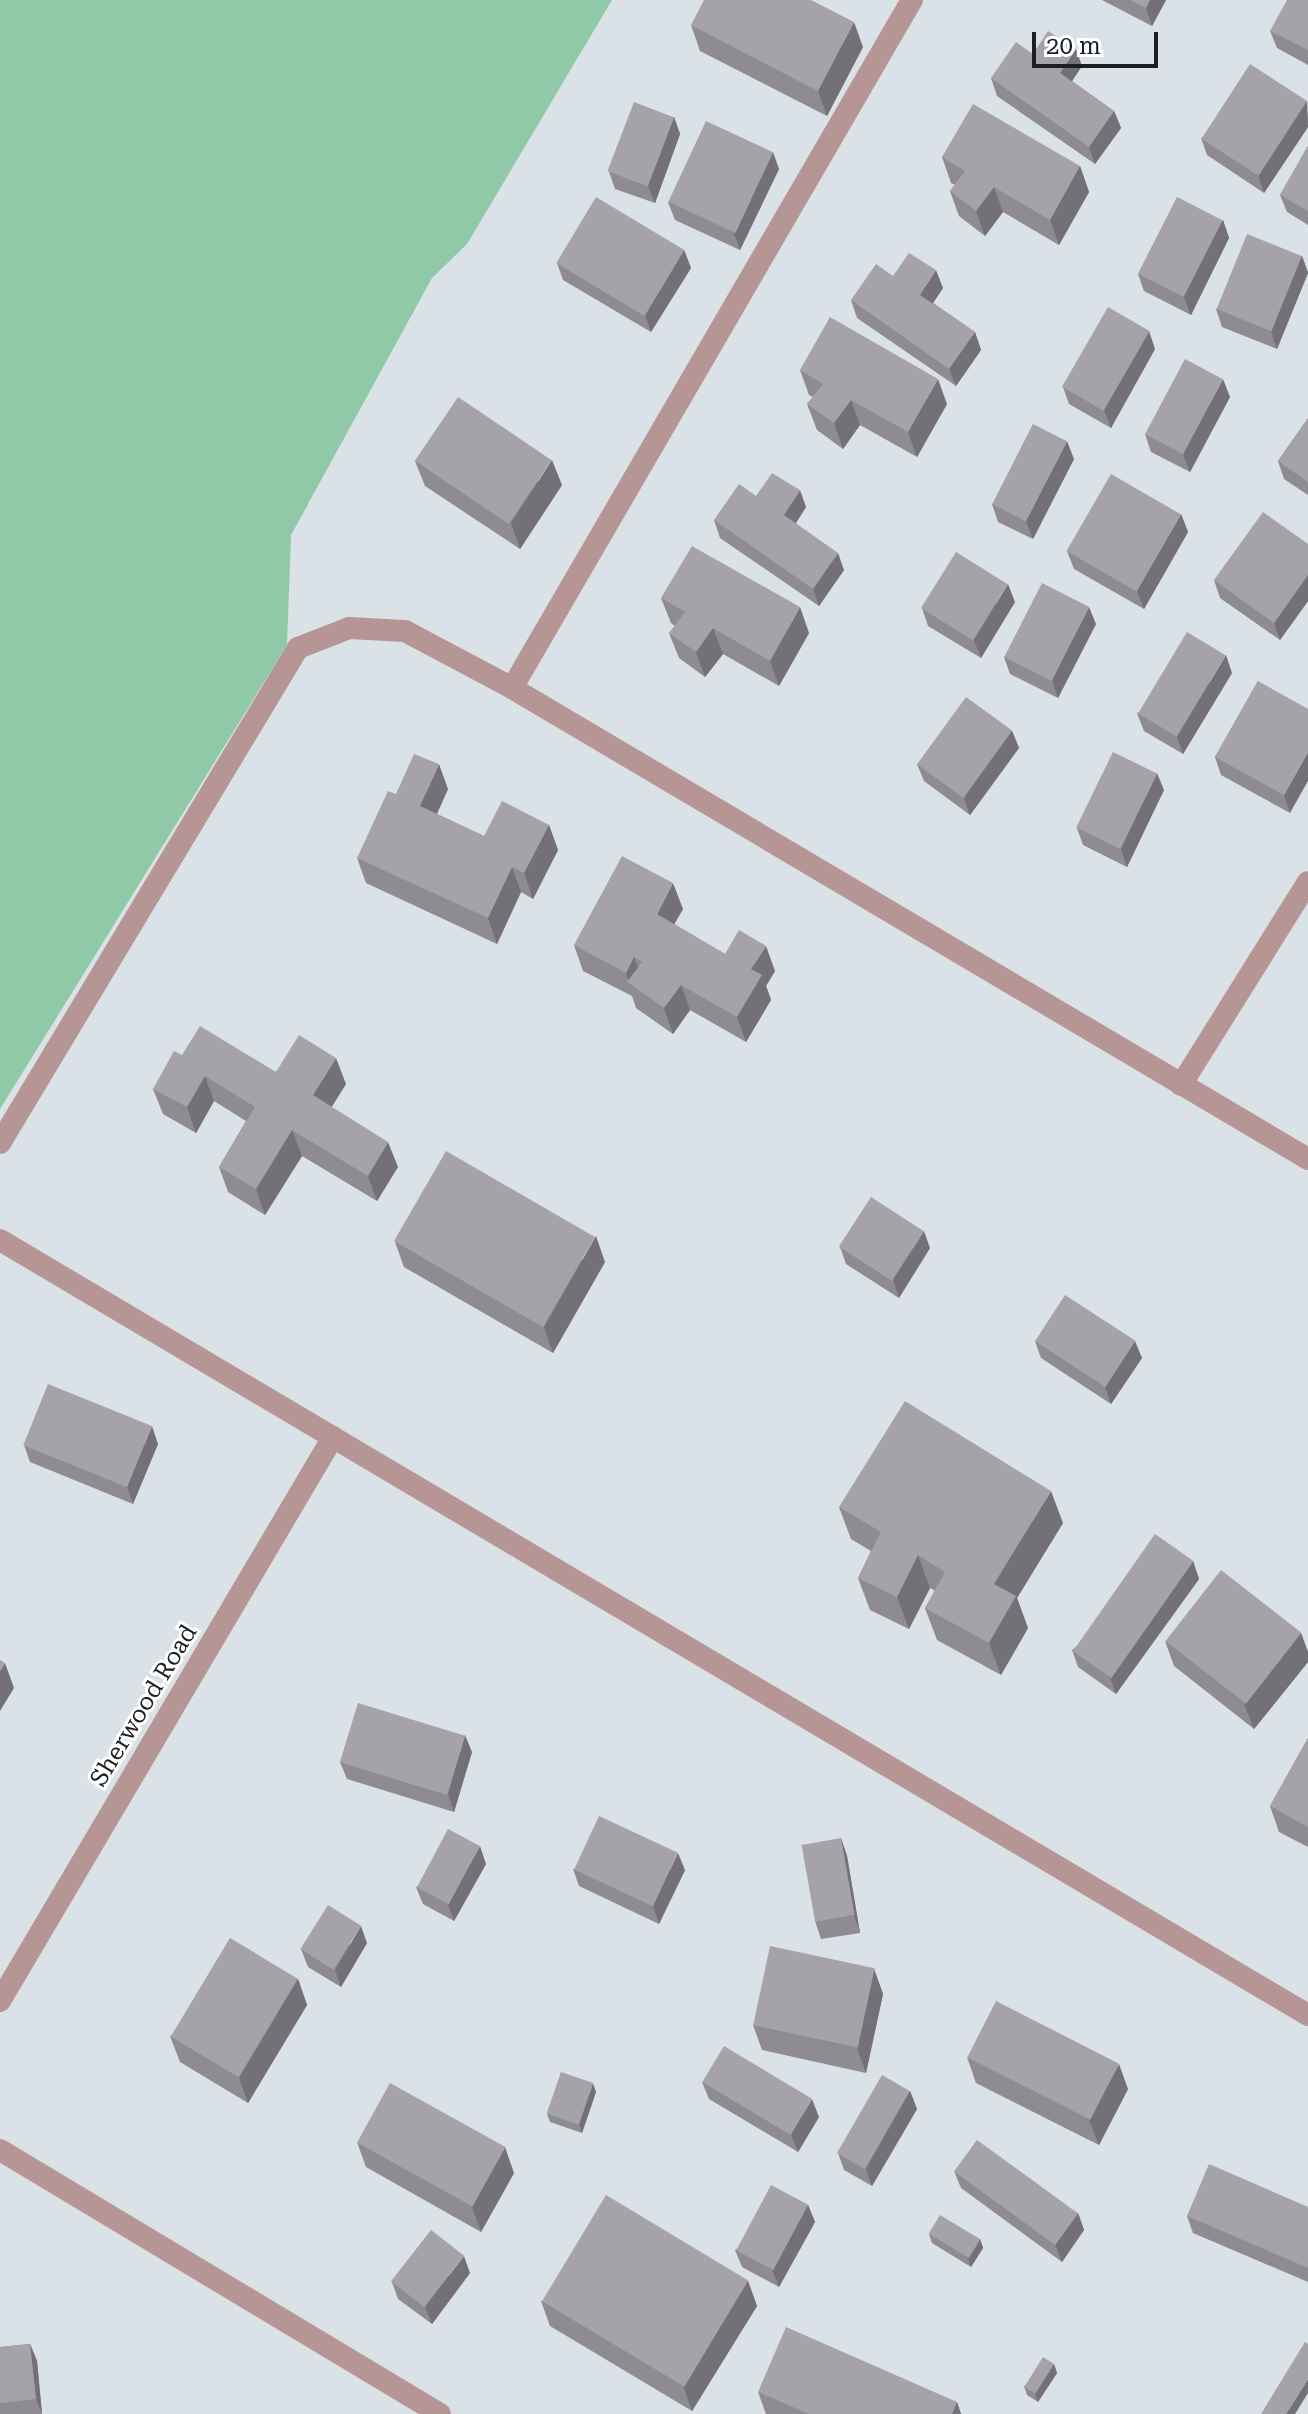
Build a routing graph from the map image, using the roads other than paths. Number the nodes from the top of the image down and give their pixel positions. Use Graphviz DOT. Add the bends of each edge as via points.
graph roads {
  1 [pos="912,0"];
  2 [pos="512,688"];
  3 [pos="1308,882"];
  4 [pos="1181,1085"];
  5 [pos="0,1143"];
  6 [pos="1308,1159"];
  7 [pos="0,1240"];
  8 [pos="333,1437"];
  9 [pos="0,2001"];
  10 [pos="1308,2015"];
  11 [pos="0,2150"];
  12 [pos="440,2414"];
  1 -- 2 [label="street"];
  2 -- 4 [label="street"];
  2 -- 5 [label="street" via="405,631 349,628 298,648"];
  3 -- 4 [label="street"];
  4 -- 6 [label="street"];
  7 -- 8 [label="street"];
  8 -- 9 [label="street, Sherwood Road"];
  8 -- 10 [label="street"];
  11 -- 12 [label="street"];
}
